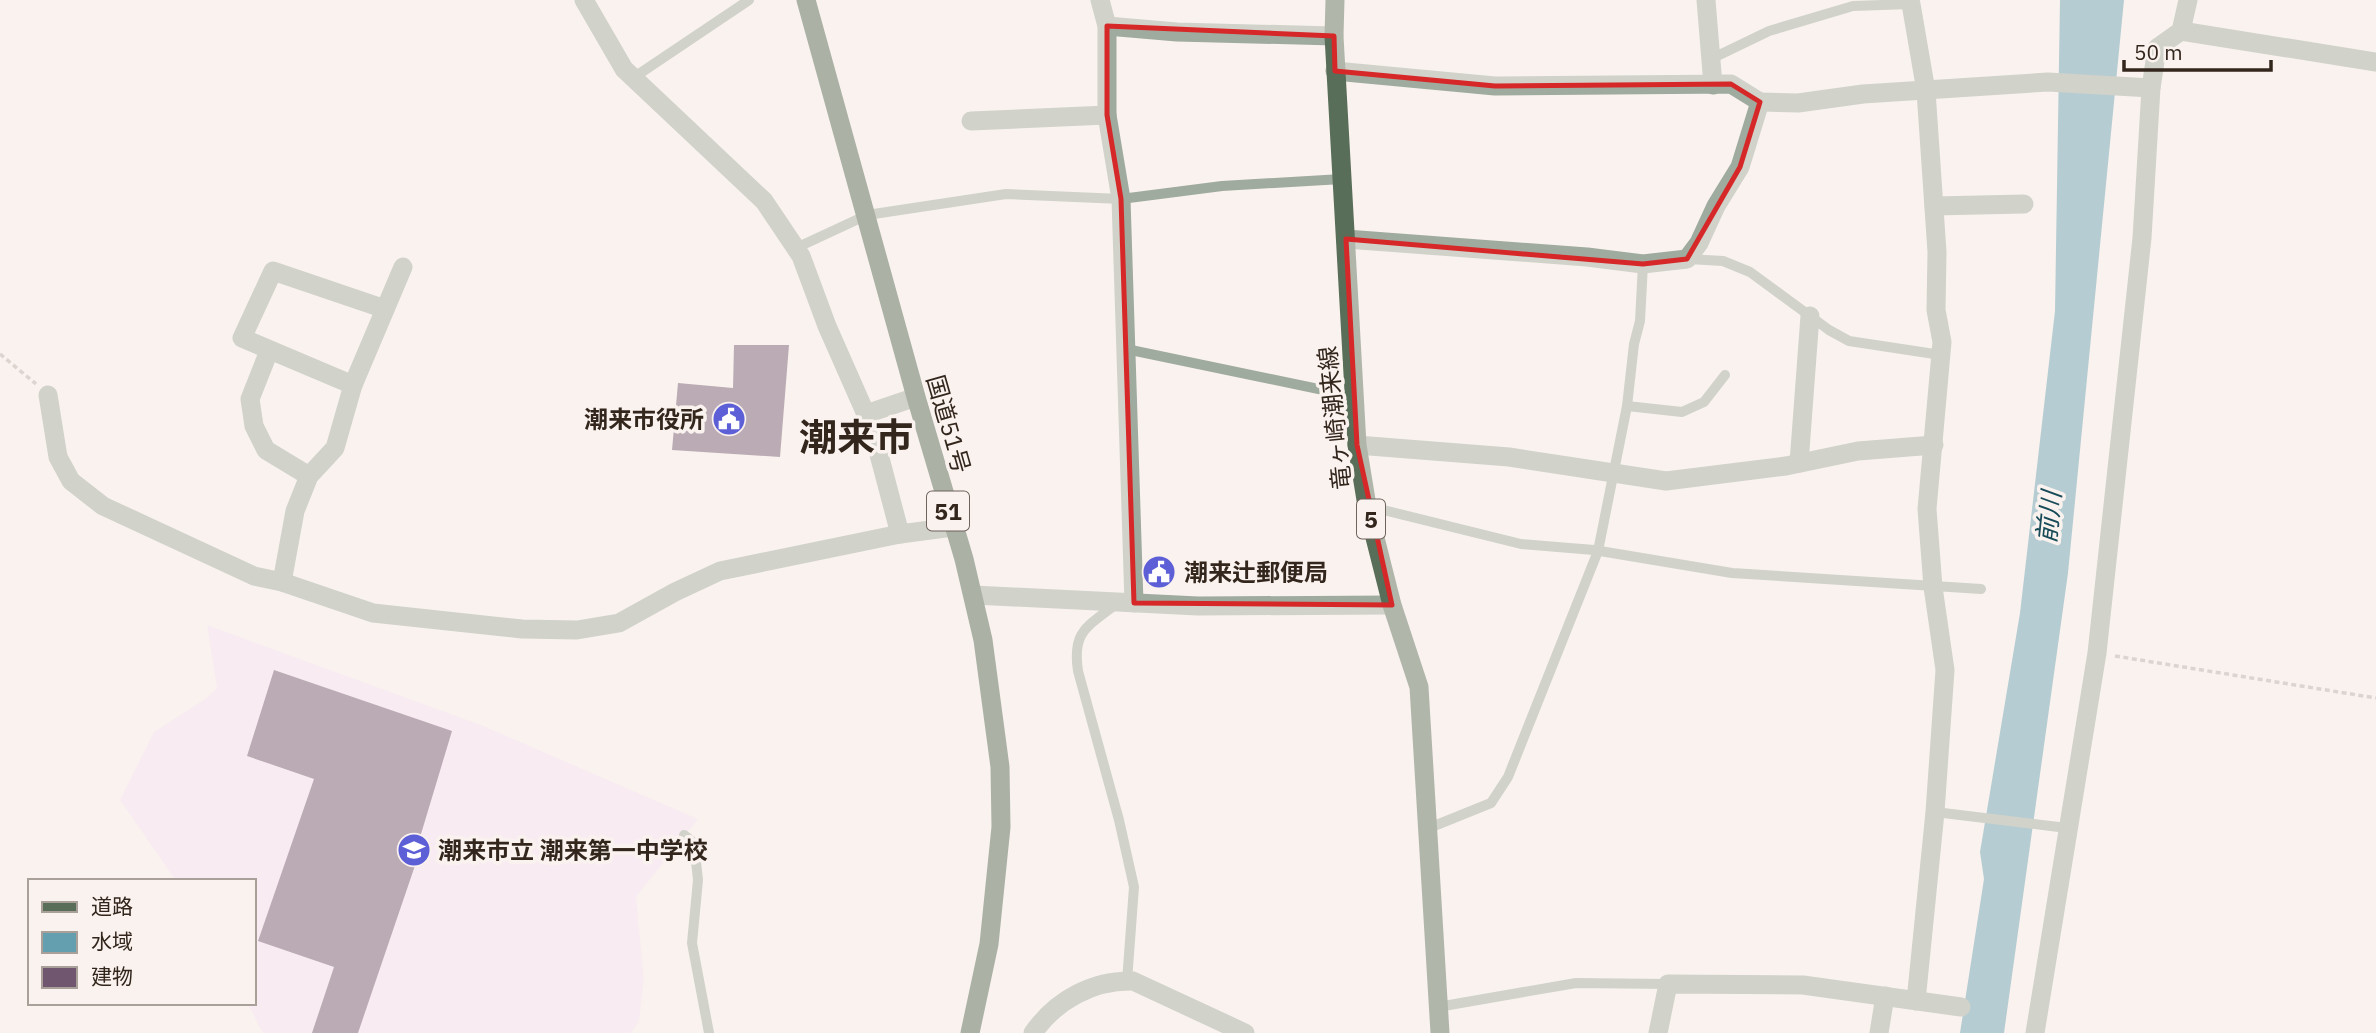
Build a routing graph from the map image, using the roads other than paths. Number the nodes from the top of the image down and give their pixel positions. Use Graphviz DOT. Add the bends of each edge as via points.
graph roads {
  1 [pos="584,0"];
  2 [pos="749,0"];
  3 [pos="806,0"];
  4 [pos="1100,0"];
  5 [pos="1335,0"];
  6 [pos="1706,0"];
  7 [pos="2188,0"];
  8 [pos="1911,2"];
  9 [pos="1107,26"];
  10 [pos="2181,32"];
  11 [pos="1334,36"];
  12 [pos="1711,59"];
  13 [pos="2376,62"];
  14 [pos="1335,71"];
  15 [pos="633,78"];
  16 [pos="1713,85"];
  17 [pos="2151,88"];
  18 [pos="1926,91"];
  19 [pos="1760,102"];
  20 [pos="1107,115"];
  21 [pos="971,121"];
  22 [pos="1343,179"];
  23 [pos="1121,199"];
  24 [pos="2024,204"];
  25 [pos="1934,206"];
  26 [pos="867,215"];
  27 [pos="1346,239"];
  28 [pos="796,248"];
  29 [pos="1687,259"];
  30 [pos="1643,264"];
  31 [pos="403,267"];
  32 [pos="386,309"];
  33 [pos="1810,316"];
  34 [pos="1125,349"];
  35 [pos="269,351"];
  36 [pos="1941,355"];
  37 [pos="1725,375"];
  38 [pos="352,385"];
  39 [pos="48,395"];
  40 [pos="1352,396"];
  41 [pos="916,397"];
  42 [pos="1627,406"];
  43 [pos="866,414"];
  44 [pos="1357,445"];
  45 [pos="1934,445"];
  46 [pos="1799,464"];
  47 [pos="1615,474"];
  48 [pos="309,476"];
  49 [pos="1367,506"];
  50 [pos="953,527"];
  51 [pos="900,534"];
  52 [pos="1598,551"];
  53 [pos="282,582"];
  54 [pos="1933,587"];
  55 [pos="1981,589"];
  56 [pos="974,596"];
  57 [pos="1126,602"];
  58 [pos="1392,605"];
  59 [pos="1935,812"];
  60 [pos="1429,828"];
  61 [pos="2067,828"];
  62 [pos="684,835"];
  63 [pos="1127,981"];
  64 [pos="1668,984"];
  65 [pos="1885,996"];
  66 [pos="1916,1001"];
  67 [pos="1437,1007"];
  68 [pos="1961,1007"];
  69 [pos="709,1033"];
  70 [pos="970,1033"];
  71 [pos="1033,1033"];
  72 [pos="1245,1033"];
  73 [pos="1440,1033"];
  74 [pos="1658,1033"];
  75 [pos="1879,1033"];
  76 [pos="2035,1033"];
  1 -- 15 [label="street"];
  2 -- 15 [label="lane"];
  3 -- 26 [label="highway, 国道51号 / 51"];
  4 -- 9 [label="street"];
  5 -- 11 [label="main road, 竜ヶ崎潮来線 / 5"];
  6 -- 12 [label="street"];
  7 -- 10 [label="street"];
  8 -- 12 [label="lane" via="1853,6 1769,31"];
  8 -- 18 [label="street"];
  9 -- 11 [label="street"];
  9 -- 20 [label="street"];
  10 -- 13 [label="street"];
  10 -- 17 [label="street" via="2157,48"];
  11 -- 14 [label="main road, 竜ヶ崎潮来線 / 5"];
  12 -- 16 [label="street"];
  14 -- 16 [label="street" via="1496,86"];
  14 -- 22 [label="main road, 竜ヶ崎潮来線 / 5"];
  15 -- 28 [label="street" via="764,201"];
  16 -- 19 [label="street" via="1731,84"];
  17 -- 18 [label="street" via="2048,82"];
  17 -- 61 [label="street" via="2143,238 2097,653"];
  18 -- 19 [label="street" via="1798,103"];
  18 -- 25 [label="street"];
  19 -- 29 [label="street" via="1740,167"];
  20 -- 21 [label="street"];
  20 -- 23 [label="street"];
  22 -- 23 [label="lane" via="1222,186"];
  22 -- 27 [label="main road, 竜ヶ崎潮来線 / 5"];
  23 -- 26 [label="lane" via="1006,194"];
  23 -- 34 [label="street"];
  24 -- 25 [label="street"];
  25 -- 36 [label="street"];
  26 -- 28 [label="lane"];
  26 -- 41 [label="highway, 国道51号 / 51"];
  27 -- 30 [label="street"];
  27 -- 40 [label="main road, 竜ヶ崎潮来線 / 5"];
  28 -- 43 [label="street"];
  29 -- 30 [label="street"];
  29 -- 33 [label="lane" via="1723,261 1750,272"];
  30 -- 42 [label="lane"];
  31 -- 32 [label="street"];
  32 -- 35 [label="street" via="273,271 242,338"];
  32 -- 38 [label="street"];
  33 -- 36 [label="lane" via="1849,341"];
  33 -- 46 [label="street"];
  34 -- 40 [label="lane"];
  34 -- 57 [label="street"];
  35 -- 38 [label="street"];
  35 -- 48 [label="street" via="250,399 254,426 265,450"];
  36 -- 45 [label="street"];
  37 -- 42 [label="lane" via="1704,402 1682,412"];
  38 -- 48 [label="street" via="335,448"];
  39 -- 53 [label="street" via="58,457 71,481 103,506 254,576"];
  40 -- 44 [label="main road, 竜ヶ崎潮来線 / 5"];
  41 -- 43 [label="street"];
  41 -- 50 [label="highway, 国道51号 / 51"];
  42 -- 47 [label="lane"];
  43 -- 51 [label="street"];
  44 -- 47 [label="street" via="1509,457"];
  44 -- 49 [label="main road, 竜ヶ崎潮来線 / 5"];
  45 -- 46 [label="street" via="1858,451"];
  45 -- 54 [label="street" via="1927,509"];
  46 -- 47 [label="street" via="1666,481"];
  47 -- 52 [label="lane"];
  48 -- 53 [label="street" via="295,511"];
  49 -- 52 [label="lane" via="1521,544"];
  49 -- 58 [label="main road, 竜ヶ崎潮来線 / 5"];
  50 -- 51 [label="street"];
  50 -- 56 [label="highway, 国道51号 / 51"];
  51 -- 53 [label="street" via="720,571 620,623 577,629 522,629 373,613"];
  52 -- 54 [label="lane" via="1732,573"];
  52 -- 60 [label="lane" via="1508,777 1490,803"];
  54 -- 55 [label="lane"];
  54 -- 59 [label="street" via="1945,670"];
  56 -- 57 [label="street"];
  56 -- 70 [label="highway, 国道51号 / 51" via="1000,767 1000,827 989,944"];
  57 -- 58 [label="street"];
  57 -- 63 [label="lane" via="1090,625 1075,651 1134,887"];
  58 -- 60 [label="main road, 竜ヶ崎潮来線 / 5" via="1419,687"];
  59 -- 61 [label="lane"];
  59 -- 66 [label="street"];
  60 -- 67 [label="main road, 竜ヶ崎潮来線 / 5"];
  61 -- 76 [label="street"];
  62 -- 69 [label="lane" via="694,843 698,880 692,943"];
  63 -- 71 [label="street" via="1101,984 1065,999"];
  63 -- 72 [label="street"];
  64 -- 65 [label="street" via="1803,985"];
  64 -- 67 [label="lane" via="1576,983"];
  64 -- 74 [label="street"];
  65 -- 66 [label="street"];
  65 -- 75 [label="street"];
  66 -- 68 [label="street"];
  67 -- 73 [label="main road, 竜ヶ崎潮来線 / 5"];
}
